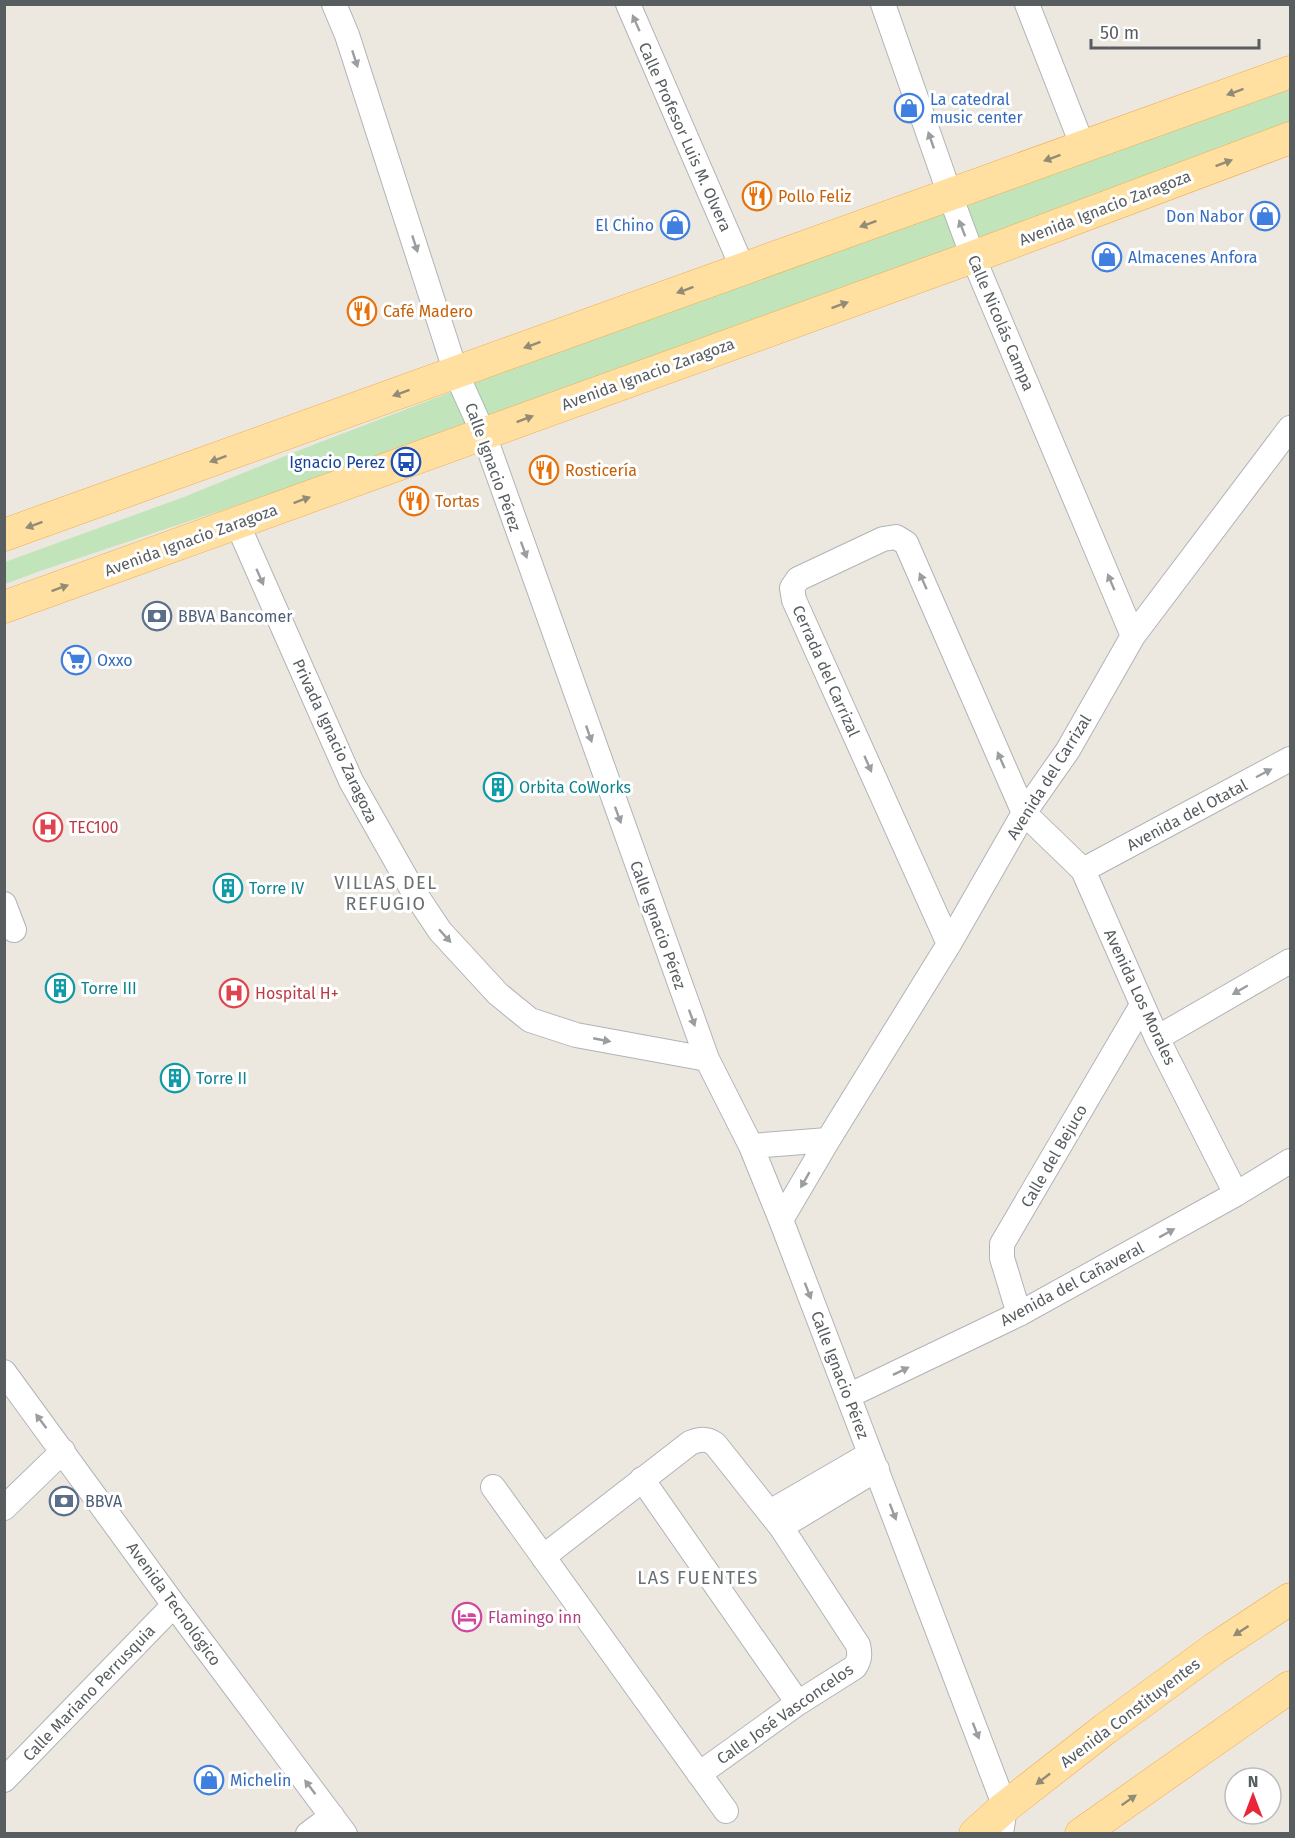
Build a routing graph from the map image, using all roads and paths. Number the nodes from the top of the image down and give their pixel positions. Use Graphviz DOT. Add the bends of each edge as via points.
graph roads {
  1 [pos="334,4"];
  2 [pos="628,4"];
  3 [pos="883,4"];
  4 [pos="1027,4"];
  5 [pos="1290,72"];
  6 [pos="1290,138"];
  7 [pos="1083,147"];
  8 [pos="950,195"];
  9 [pos="973,257"];
  10 [pos="743,269"];
  11 [pos="456,373"];
  12 [pos="1290,428"];
  13 [pos="484,435"];
  14 [pos="237,523"];
  15 [pos="4,535"];
  16 [pos="4,607"];
  17 [pos="1133,636"];
  18 [pos="1290,759"];
  19 [pos="1024,813"];
  20 [pos="1083,870"];
  21 [pos="4,904"];
  22 [pos="15,930"];
  23 [pos="949,944"];
  24 [pos="1290,961"];
  25 [pos="1142,1005"];
  26 [pos="1157,1038"];
  27 [pos="707,1059"];
  28 [pos="828,1140"];
  29 [pos="751,1146"];
  30 [pos="1290,1161"];
  31 [pos="1236,1194"];
  32 [pos="781,1220"];
  33 [pos="1019,1314"];
  34 [pos="4,1372"];
  35 [pos="848,1396"];
  36 [pos="63,1451"];
  37 [pos="874,1462"];
  38 [pos="642,1479"];
  39 [pos="493,1487"];
  40 [pos="4,1508"];
  41 [pos="776,1520"];
  42 [pos="543,1557"];
  43 [pos="1290,1599"];
  44 [pos="174,1605"];
  45 [pos="1290,1687"];
  46 [pos="798,1703"];
  47 [pos="699,1774"];
  48 [pos="4,1780"];
  49 [pos="726,1811"];
  50 [pos="1003,1820"];
  51 [pos="338,1825"];
  52 [pos="308,1833"];
  53 [pos="975,1833"];
  54 [pos="1081,1833"];
  1 -- 11 [label="street, Calle Ignacio Pérez, one-way"];
  10 -- 2 [label="street, Calle Profesor Luis M. Olvera, one-way"];
  8 -- 3 [label="street, Calle Nicolás Campa, one-way"];
  4 -- 7 [label="street"];
  5 -- 7 [label="main road, one-way"];
  9 -- 6 [label="main road, Avenida Ignacio Zaragoza, one-way"];
  7 -- 8 [label="main road, one-way"];
  9 -- 8 [label="street, Calle Nicolás Campa, one-way"];
  8 -- 10 [label="main road, one-way"];
  13 -- 9 [label="main road, Avenida Ignacio Zaragoza, one-way"];
  17 -- 9 [label="street, Calle Nicolás Campa, one-way"];
  10 -- 11 [label="main road, one-way"];
  11 -- 13 [label="street, Calle Ignacio Pérez"];
  11 -- 15 [label="main road, one-way"];
  12 -- 17 [label="street, Avenida del Carrizal"];
  14 -- 13 [label="main road, Avenida Ignacio Zaragoza, one-way"];
  13 -- 27 [label="street, Calle Ignacio Pérez, one-way"];
  16 -- 14 [label="main road, Avenida Ignacio Zaragoza, one-way"];
  14 -- 27 [label="street, Privada Ignacio Zaragoza, one-way" via="351,782 406,880 440,931 498,994 530,1020 576,1035"];
  17 -- 19 [label="street, Avenida del Carrizal" via="1068,750"];
  20 -- 18 [label="street, Avenida del Otatal, one-way"];
  19 -- 20 [label="street, Avenida Los Morales"];
  19 -- 23 [label="street, Avenida del Carrizal"];
  19 -- 23 [label="street, Cerrada del Carrizal, one-way" via="906,543 896,537 883,539 798,579 792,588 794,600"];
  20 -- 25 [label="street, Avenida Los Morales"];
  21 -- 22 [label="street"];
  23 -- 28 [label="street, Avenida del Carrizal"];
  24 -- 26 [label="street, one-way"];
  25 -- 26 [label="street, Avenida Los Morales"];
  25 -- 33 [label="street, Calle del Bejuco" via="1002,1244 1002,1258"];
  26 -- 31 [label="street, Avenida Los Morales"];
  27 -- 29 [label="street, Calle Ignacio Pérez"];
  28 -- 29 [label="street"];
  28 -- 32 [label="street, Avenida del Carrizal, one-way"];
  29 -- 32 [label="street, Calle Ignacio Pérez"];
  30 -- 31 [label="street, Avenida del Cañaveral"];
  33 -- 31 [label="street, Avenida del Cañaveral, one-way"];
  32 -- 35 [label="street, Calle Ignacio Pérez, one-way"];
  35 -- 33 [label="street, Avenida del Cañaveral, one-way"];
  36 -- 34 [label="street, Avenida Tecnológico, one-way"];
  35 -- 37 [label="street, Calle Ignacio Pérez"];
  36 -- 40 [label="street"];
  36 -- 44 [label="street, Avenida Tecnológico"];
  37 -- 41 [label="street"];
  37 -- 50 [label="street, Calle Ignacio Pérez, one-way"];
  38 -- 41 [label="street, Calle José Vasconcelos" via="690,1443 709,1440"];
  38 -- 42 [label="street, Calle José Vasconcelos"];
  38 -- 46 [label="street"];
  39 -- 42 [label="street"];
  41 -- 46 [label="street, Calle José Vasconcelos" via="858,1644 860,1654 855,1667"];
  42 -- 47 [label="street"];
  43 -- 50 [label="main road, Avenida Constituyentes, one-way" via="1105,1729"];
  44 -- 48 [label="street, Calle Mariano Perrusquia"];
  51 -- 44 [label="street, Avenida Tecnológico, one-way"];
  54 -- 45 [label="main road, one-way"];
  46 -- 47 [label="street, Calle José Vasconcelos"];
  47 -- 49 [label="street"];
  50 -- 53 [label="main road, Avenida Constituyentes"];
  51 -- 52 [label="street"];
}
